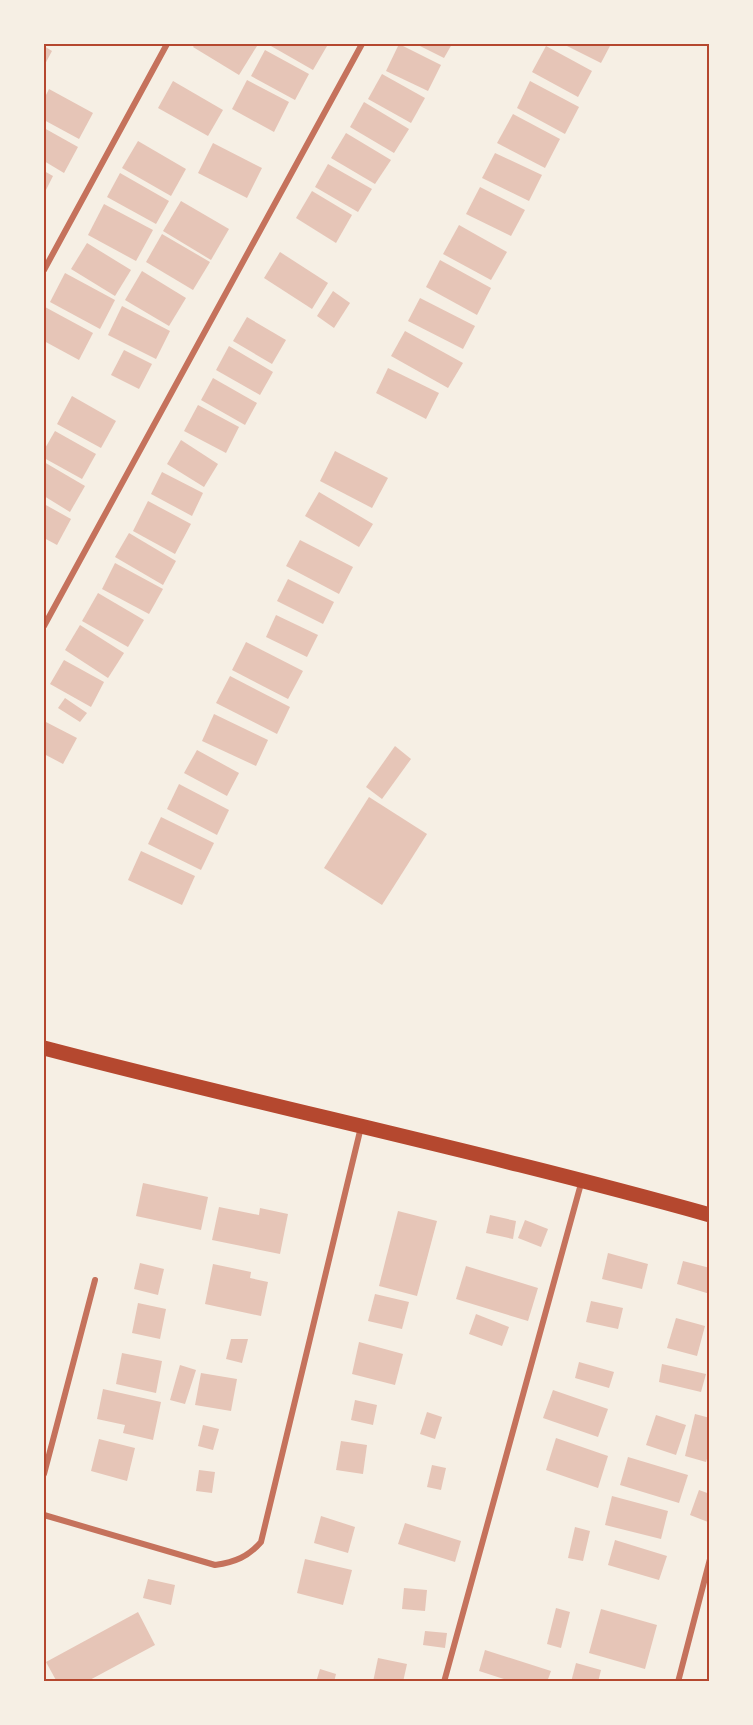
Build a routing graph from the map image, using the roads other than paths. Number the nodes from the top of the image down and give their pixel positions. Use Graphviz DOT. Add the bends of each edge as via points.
graph roads {
  1 [pos="167,44"];
  2 [pos="362,44"];
  3 [pos="44,270"];
  4 [pos="44,626"];
  5 [pos="44,1048"];
  6 [pos="361,1127"];
  7 [pos="582,1179"];
  8 [pos="710,1215"];
  9 [pos="95,1280"];
  10 [pos="44,1474"];
  11 [pos="44,1515"];
  12 [pos="710,1559"];
  13 [pos="444,1682"];
  14 [pos="678,1682"];
  1 -- 3 [label="street"];
  2 -- 4 [label="street"];
  5 -- 6 [label="main road"];
  6 -- 7 [label="main road"];
  6 -- 11 [label="street" via="261,1542 253,1552 236,1562 215,1564"];
  7 -- 8 [label="main road"];
  7 -- 13 [label="street"];
  9 -- 10 [label="street"];
  12 -- 14 [label="street"];
}
